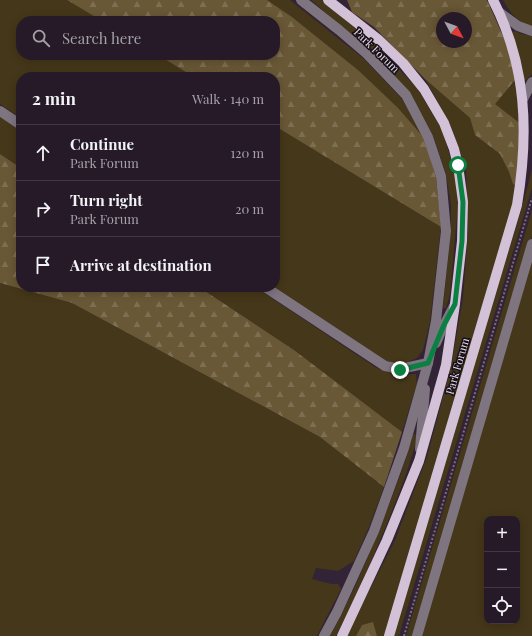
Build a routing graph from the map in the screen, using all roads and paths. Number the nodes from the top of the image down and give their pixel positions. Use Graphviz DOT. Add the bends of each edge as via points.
graph roads {
  1 [pos="301,0"];
  2 [pos="328,0"];
  3 [pos="493,0"];
  4 [pos="499,12"];
  5 [pos="532,31"];
  6 [pos="532,82"];
  7 [pos="523,99"];
  8 [pos="0,111"];
  9 [pos="16,122"];
  10 [pos="532,198"];
  11 [pos="532,244"];
  12 [pos="273,292"];
  13 [pos="455,304"];
  14 [pos="428,363"];
  15 [pos="418,461"];
  16 [pos="324,636"];
  17 [pos="342,636"];
  18 [pos="389,636"];
  19 [pos="404,636"];
  20 [pos="416,636"];
  1 -- 14 [label="street, Park Forum" via="367,54 406,96 428,137 441,176 446,231 436,321"];
  2 -- 13 [label="main road, Park Forum" via="380,40 403,63 424,89 444,123 458,165 463,202 462,241"];
  3 -- 4 [label="main road, Park Forum"];
  4 -- 5 [label="street, Park Forum" via="518,26"];
  4 -- 7 [label="main road, Park Forum" via="511,41"];
  6 -- 7 [label="street, Park Forum"];
  7 -- 18 [label="main road, Park Forum" via="522,176 517,205"];
  8 -- 9 [label="street"];
  10 -- 19 [label="path"];
  11 -- 20 [label="street"];
  12 -- 14 [label="street" via="385,366 400,370"];
  13 -- 14 [label="street, Park Forum"];
  13 -- 15 [label="main road, Park Forum" via="446,365"];
  14 -- 15 [label="street, Park Forum"];
  14 -- 16 [label="street, Park Forum" via="404,448 374,531"];
  15 -- 17 [label="main road, Park Forum" via="387,540"];
}
